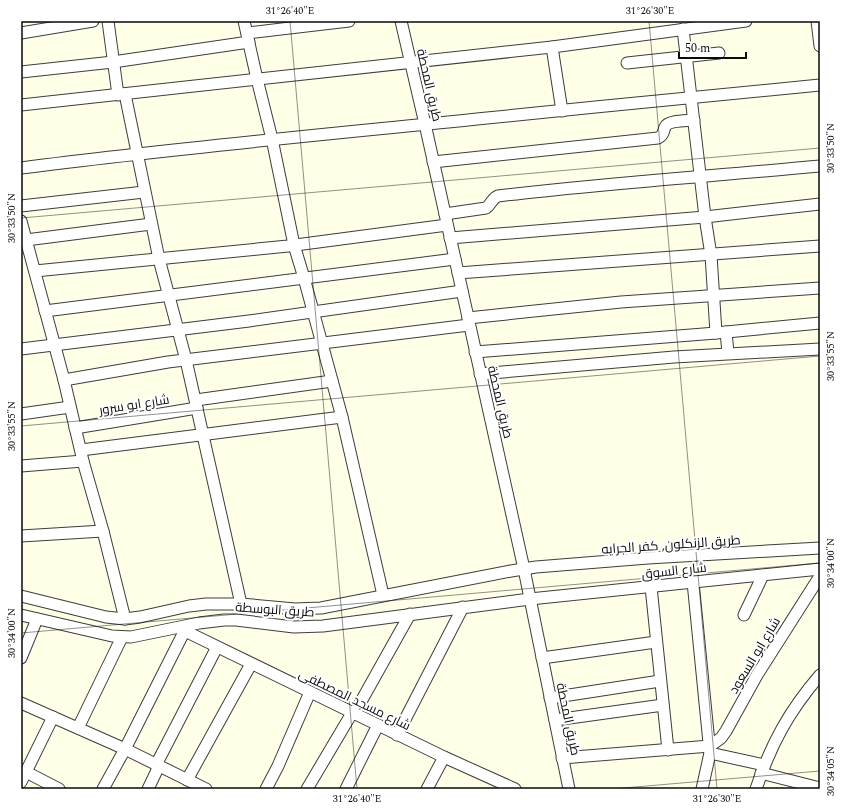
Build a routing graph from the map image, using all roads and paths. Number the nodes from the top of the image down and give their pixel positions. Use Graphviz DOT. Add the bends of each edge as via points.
graph roads {
  1 [pos="93,21"];
  2 [pos="108,21"];
  3 [pos="244,21"];
  4 [pos="349,21"];
  5 [pos="401,21"];
  6 [pos="746,21"];
  7 [pos="817,21"];
  8 [pos="665,26"];
  9 [pos="683,29"];
  10 [pos="21,33"];
  11 [pos="248,38"];
  12 [pos="820,46"];
  13 [pos="552,48"];
  14 [pos="719,53"];
  15 [pos="686,56"];
  16 [pos="113,62"];
  17 [pos="411,62"];
  18 [pos="627,63"];
  19 [pos="21,72"];
  20 [pos="257,79"];
  21 [pos="820,85"];
  22 [pos="121,94"];
  23 [pos="691,97"];
  24 [pos="21,105"];
  25 [pos="562,111"];
  26 [pos="694,120"];
  27 [pos="425,124"];
  28 [pos="272,139"];
  29 [pos="136,153"];
  30 [pos="434,162"];
  31 [pos="820,166"];
  32 [pos="21,168"];
  33 [pos="700,177"];
  34 [pos="144,192"];
  35 [pos="820,204"];
  36 [pos="21,206"];
  37 [pos="705,217"];
  38 [pos="446,220"];
  39 [pos="21,221"];
  40 [pos="151,224"];
  41 [pos="450,238"];
  42 [pos="26,240"];
  43 [pos="294,245"];
  44 [pos="820,246"];
  45 [pos="711,255"];
  46 [pos="159,258"];
  47 [pos="455,259"];
  48 [pos="35,271"];
  49 [pos="458,273"];
  50 [pos="304,278"];
  51 [pos="820,288"];
  52 [pos="462,291"];
  53 [pos="169,295"];
  54 [pos="713,296"];
  55 [pos="45,311"];
  56 [pos="313,312"];
  57 [pos="468,321"];
  58 [pos="820,323"];
  59 [pos="178,330"];
  60 [pos="721,333"];
  61 [pos="322,344"];
  62 [pos="54,345"];
  63 [pos="21,349"];
  64 [pos="820,349"];
  65 [pos="475,352"];
  66 [pos="728,353"];
  67 [pos="186,360"];
  68 [pos="480,374"];
  69 [pos="64,380"];
  70 [pos="332,381"];
  71 [pos="196,404"];
  72 [pos="70,407"];
  73 [pos="21,414"];
  74 [pos="342,417"];
  75 [pos="76,428"];
  76 [pos="204,435"];
  77 [pos="82,456"];
  78 [pos="21,466"];
  79 [pos="103,530"];
  80 [pos="21,536"];
  81 [pos="820,548"];
  82 [pos="648,558"];
  83 [pos="820,569"];
  84 [pos="763,575"];
  85 [pos="820,576"];
  86 [pos="693,582"];
  87 [pos="527,584"];
  88 [pos="651,587"];
  89 [pos="383,595"];
  90 [pos="21,596"];
  91 [pos="241,604"];
  92 [pos="463,607"];
  93 [pos="410,614"];
  94 [pos="21,615"];
  95 [pos="744,615"];
  96 [pos="37,619"];
  97 [pos="125,619"];
  98 [pos="186,628"];
  99 [pos="122,637"];
  100 [pos="656,642"];
  101 [pos="218,647"];
  102 [pos="21,658"];
  103 [pos="542,658"];
  104 [pos="251,664"];
  105 [pos="820,675"];
  106 [pos="660,681"];
  107 [pos="310,692"];
  108 [pos="550,698"];
  109 [pos="21,703"];
  110 [pos="663,705"];
  111 [pos="353,713"];
  112 [pos="53,717"];
  113 [pos="555,720"];
  114 [pos="378,725"];
  115 [pos="78,728"];
  116 [pos="397,734"];
  117 [pos="125,750"];
  118 [pos="668,750"];
  119 [pos="710,750"];
  120 [pos="444,757"];
  121 [pos="562,758"];
  122 [pos="158,765"];
  123 [pos="763,769"];
  124 [pos="26,772"];
  125 [pos="188,780"];
  126 [pos="21,782"];
  127 [pos="820,788"];
  128 [pos="59,789"];
  129 [pos="103,789"];
  130 [pos="148,789"];
  131 [pos="206,789"];
  132 [pos="266,789"];
  133 [pos="307,789"];
  134 [pos="346,789"];
  135 [pos="427,789"];
  136 [pos="515,789"];
  137 [pos="569,789"];
  138 [pos="702,789"];
  139 [pos="756,789"];
  1 -- 10 [label="street"];
  2 -- 16 [label="street"];
  3 -- 11 [label="street"];
  4 -- 11 [label="street"];
  5 -- 17 [label="street, طريق المحطة"];
  6 -- 9 [label="street"];
  7 -- 12 [label="street"];
  8 -- 9 [label="street"];
  8 -- 13 [label="street"];
  9 -- 15 [label="street"];
  11 -- 16 [label="street"];
  11 -- 20 [label="street"];
  13 -- 17 [label="street"];
  13 -- 25 [label="street"];
  14 -- 15 [label="street"];
  15 -- 18 [label="street"];
  15 -- 23 [label="street"];
  16 -- 19 [label="street"];
  16 -- 22 [label="street"];
  17 -- 20 [label="street"];
  17 -- 27 [label="street, طريق المحطة"];
  20 -- 22 [label="street"];
  20 -- 28 [label="street"];
  21 -- 23 [label="street"];
  22 -- 24 [label="street"];
  22 -- 29 [label="street"];
  23 -- 25 [label="street"];
  23 -- 26 [label="street"];
  25 -- 27 [label="street"];
  26 -- 30 [label="street" via="669,123 658,138"];
  26 -- 33 [label="street"];
  27 -- 28 [label="street"];
  27 -- 30 [label="street, طريق المحطة"];
  28 -- 29 [label="street"];
  28 -- 43 [label="street"];
  29 -- 32 [label="street"];
  29 -- 34 [label="street"];
  30 -- 38 [label="street, طريق المحطة"];
  31 -- 33 [label="street"];
  33 -- 37 [label="street"];
  33 -- 38 [label="street" via="575,186 498,196 494,197 486,208"];
  34 -- 36 [label="street"];
  34 -- 40 [label="street"];
  35 -- 37 [label="street"];
  37 -- 41 [label="street"];
  37 -- 45 [label="street"];
  38 -- 41 [label="street, طريق المحطة"];
  38 -- 43 [label="street"];
  39 -- 42 [label="street"];
  40 -- 42 [label="street"];
  40 -- 46 [label="street"];
  41 -- 47 [label="street, طريق المحطة"];
  42 -- 48 [label="street"];
  43 -- 46 [label="street"];
  43 -- 50 [label="street"];
  44 -- 45 [label="street"];
  45 -- 49 [label="street"];
  45 -- 54 [label="street"];
  46 -- 48 [label="street"];
  46 -- 53 [label="street"];
  47 -- 49 [label="street, طريق المحطة"];
  47 -- 50 [label="street"];
  48 -- 55 [label="street"];
  49 -- 52 [label="street, طريق المحطة"];
  50 -- 53 [label="street"];
  50 -- 56 [label="street"];
  51 -- 54 [label="street"];
  52 -- 56 [label="street"];
  52 -- 57 [label="street, طريق المحطة"];
  53 -- 55 [label="street"];
  53 -- 59 [label="street"];
  54 -- 57 [label="street" via="621,302"];
  54 -- 60 [label="street"];
  55 -- 62 [label="street"];
  56 -- 59 [label="street"];
  56 -- 61 [label="street"];
  57 -- 61 [label="street"];
  57 -- 65 [label="street, طريق المحطة"];
  58 -- 60 [label="street"];
  59 -- 62 [label="street"];
  59 -- 67 [label="street"];
  60 -- 65 [label="street"];
  60 -- 66 [label="street"];
  61 -- 67 [label="street"];
  61 -- 70 [label="street"];
  62 -- 63 [label="street"];
  62 -- 69 [label="street"];
  64 -- 66 [label="street"];
  65 -- 68 [label="street, طريق المحطة"];
  66 -- 68 [label="street"];
  67 -- 69 [label="street"];
  67 -- 71 [label="street"];
  68 -- 87 [label="street, طريق المحطة"];
  69 -- 72 [label="street"];
  70 -- 71 [label="street, شارع ابو سرور"];
  70 -- 74 [label="street"];
  71 -- 75 [label="street, شارع ابو سرور"];
  71 -- 76 [label="street"];
  72 -- 73 [label="street"];
  72 -- 75 [label="street"];
  74 -- 76 [label="street"];
  74 -- 89 [label="street"];
  75 -- 77 [label="street"];
  76 -- 77 [label="street"];
  76 -- 91 [label="street"];
  77 -- 78 [label="street"];
  77 -- 79 [label="street"];
  79 -- 80 [label="street"];
  79 -- 97 [label="street"];
  81 -- 82 [label="street, طريق الزنكلون, كفر الجرايه"];
  82 -- 87 [label="street, طريق الزنكلون, كفر الجرايه"];
  82 -- 88 [label="path"];
  83 -- 84 [label="street, شارع السوق"];
  84 -- 86 [label="street, شارع السوق"];
  84 -- 95 [label="street"];
  85 -- 119 [label="street, شارع ابو السعود" via="757,675 724,734"];
  86 -- 88 [label="street, شارع السوق"];
  86 -- 119 [label="street"];
  87 -- 88 [label="street, شارع السوق"];
  87 -- 89 [label="street, طريق البوسطة"];
  87 -- 92 [label="street, طريق البوسطة"];
  87 -- 103 [label="street, طريق المحطة"];
  88 -- 100 [label="street"];
  89 -- 91 [label="street, طريق البوسطة" via="308,609"];
  90 -- 97 [label="street, طريق البوسطة" via="106,617"];
  91 -- 97 [label="street, طريق البوسطة" via="189,606"];
  92 -- 93 [label="street, طريق البوسطة"];
  92 -- 116 [label="street"];
  93 -- 98 [label="street, طريق البوسطة" via="323,626 236,620 212,621"];
  93 -- 111 [label="street"];
  94 -- 96 [label="street, طريق البوسطة"];
  96 -- 99 [label="street, طريق البوسطة"];
  96 -- 102 [label="street"];
  98 -- 99 [label="street, طريق البوسطة"];
  98 -- 101 [label="street, شارع مسجد المصطفى"];
  98 -- 117 [label="street"];
  99 -- 115 [label="street"];
  100 -- 103 [label="street"];
  100 -- 106 [label="street"];
  101 -- 104 [label="street, شارع مسجد المصطفى"];
  101 -- 122 [label="street"];
  103 -- 108 [label="street, طريق المحطة"];
  104 -- 107 [label="street, شارع مسجد المصطفى"];
  104 -- 125 [label="street"];
  105 -- 123 [label="street" via="783,726"];
  106 -- 108 [label="street"];
  106 -- 110 [label="street"];
  107 -- 111 [label="street, شارع مسجد المصطفى"];
  107 -- 132 [label="street"];
  108 -- 113 [label="street, طريق المحطة"];
  109 -- 112 [label="street"];
  110 -- 113 [label="street"];
  110 -- 118 [label="street"];
  111 -- 114 [label="street, شارع مسجد المصطفى"];
  111 -- 133 [label="street"];
  112 -- 115 [label="street"];
  112 -- 124 [label="street"];
  113 -- 121 [label="street, طريق المحطة"];
  114 -- 116 [label="street, شارع مسجد المصطفى"];
  114 -- 134 [label="street"];
  115 -- 117 [label="street"];
  116 -- 120 [label="street, شارع مسجد المصطفى"];
  117 -- 122 [label="street"];
  117 -- 129 [label="street"];
  118 -- 119 [label="street"];
  118 -- 121 [label="street"];
  119 -- 123 [label="street"];
  119 -- 138 [label="street"];
  120 -- 135 [label="street"];
  120 -- 136 [label="street, شارع مسجد المصطفى"];
  121 -- 137 [label="street, طريق المحطة"];
  122 -- 125 [label="street"];
  122 -- 130 [label="street"];
  123 -- 127 [label="street"];
  123 -- 139 [label="street"];
  124 -- 126 [label="street"];
  124 -- 128 [label="street"];
  125 -- 131 [label="street"];
}
